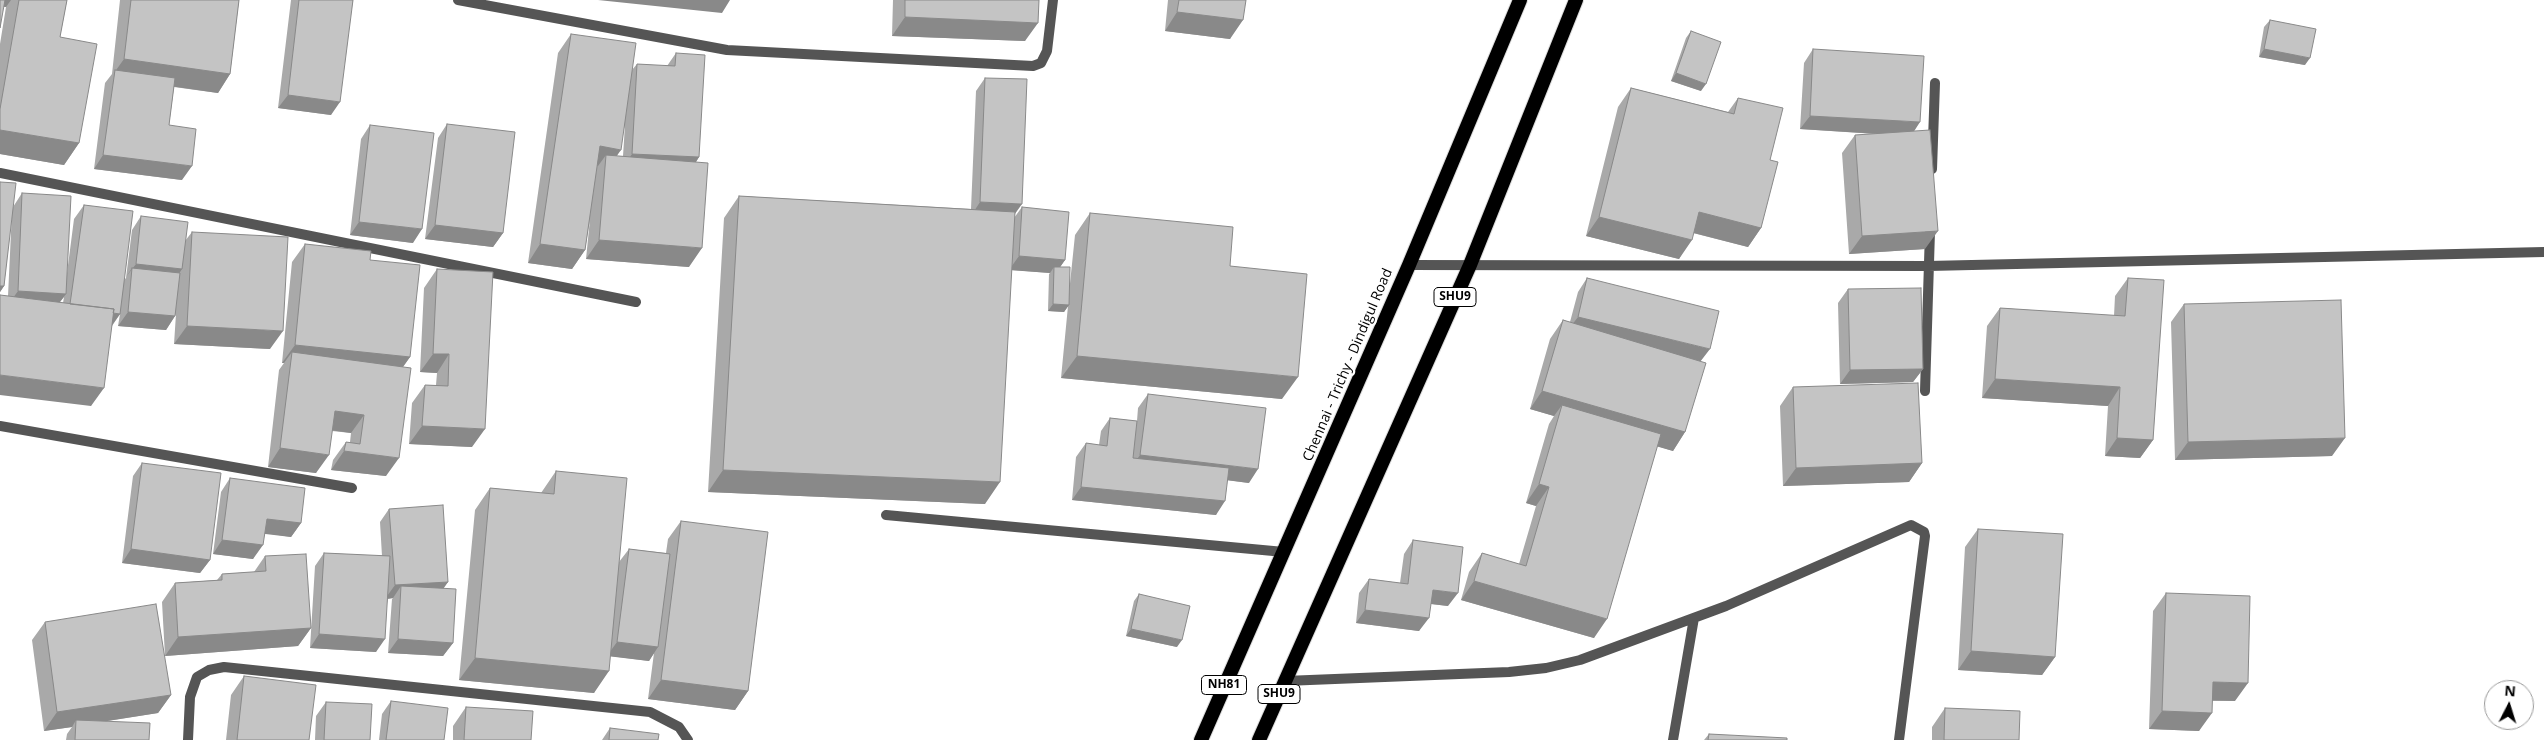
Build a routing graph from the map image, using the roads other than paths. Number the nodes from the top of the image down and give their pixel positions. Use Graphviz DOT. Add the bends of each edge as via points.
graph roads {
  1 [pos="458,0"];
  2 [pos="1053,0"];
  3 [pos="1520,0"];
  4 [pos="1576,0"];
  5 [pos="1935,83"];
  6 [pos="0,174"];
  7 [pos="1932,179"];
  8 [pos="1930,218"];
  9 [pos="2544,252"];
  10 [pos="1409,265"];
  11 [pos="1470,265"];
  12 [pos="1928,266"];
  13 [pos="636,302"];
  14 [pos="1925,391"];
  15 [pos="0,426"];
  16 [pos="352,488"];
  17 [pos="886,515"];
  18 [pos="1284,552"];
  19 [pos="1694,618"];
  20 [pos="1284,681"];
  21 [pos="188,740"];
  22 [pos="688,740"];
  23 [pos="1201,740"];
  24 [pos="1260,740"];
  25 [pos="1673,740"];
  26 [pos="1899,740"];
  1 -- 2 [label="street" via="727,50 1033,66 1041,63 1047,50"];
  3 -- 10 [label="highway, Chennai - Trichy - Dindigul Road"];
  4 -- 11 [label="highway, SHU9"];
  5 -- 7 [label="street"];
  6 -- 13 [label="street"];
  8 -- 12 [label="street"];
  9 -- 12 [label="street"];
  10 -- 11 [label="street"];
  10 -- 18 [label="highway, Chennai - Trichy - Dindigul Road"];
  11 -- 12 [label="street"];
  11 -- 20 [label="highway, SHU9"];
  12 -- 14 [label="street"];
  15 -- 16 [label="street"];
  17 -- 18 [label="street"];
  18 -- 23 [label="highway, Chennai - Trichy - Dindigul Road / NH81"];
  19 -- 20 [label="street" via="1580,660 1546,668"];
  19 -- 25 [label="street"];
  19 -- 26 [label="street" via="1906,525 1918,528 1925,536"];
  20 -- 24 [label="highway, SHU9"];
  21 -- 22 [label="street" via="190,698 197,677 224,667 650,712 679,727"];
}
